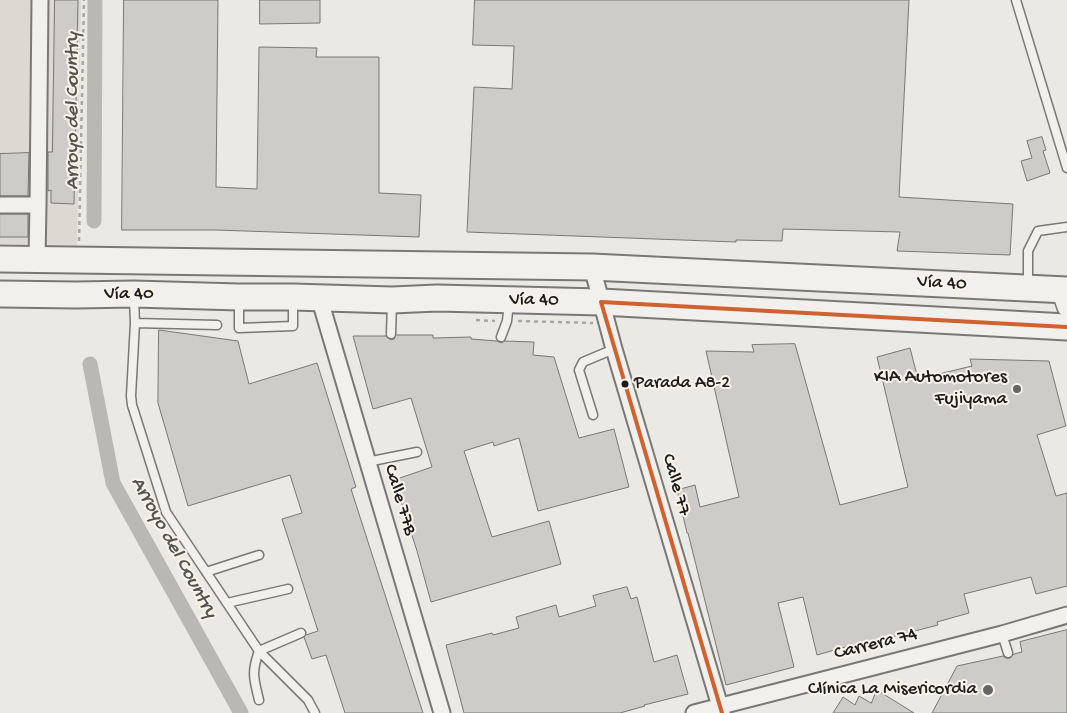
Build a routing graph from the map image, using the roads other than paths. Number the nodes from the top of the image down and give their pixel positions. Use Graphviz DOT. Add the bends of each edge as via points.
graph roads {
  1 [pos="40,0"];
  2 [pos="1016,0"];
  3 [pos="1067,168"];
  4 [pos="0,205"];
  5 [pos="38,205"];
  6 [pos="1067,227"];
  7 [pos="37,252"];
  8 [pos="0,259"];
  9 [pos="438,265"];
  10 [pos="592,267"];
  11 [pos="1028,288"];
  12 [pos="0,294"];
  13 [pos="134,294"];
  14 [pos="1065,295"];
  15 [pos="319,297"];
  16 [pos="437,298"];
  17 [pos="392,300"];
  18 [pos="510,300"];
  19 [pos="601,302"];
  20 [pos="135,323"];
  21 [pos="217,325"];
  22 [pos="1067,327"];
  23 [pos="391,334"];
  24 [pos="502,337"];
  25 [pos="614,349"];
  26 [pos="593,415"];
  27 [pos="417,452"];
  28 [pos="367,462"];
  29 [pos="259,555"];
  30 [pos="206,572"];
  31 [pos="288,589"];
  32 [pos="227,603"];
  33 [pos="1067,615"];
  34 [pos="301,633"];
  35 [pos="1002,634"];
  36 [pos="259,651"];
  37 [pos="1008,653"];
  38 [pos="260,700"];
  39 [pos="721,710"];
  40 [pos="315,713"];
  41 [pos="442,713"];
  42 [pos="694,713"];
  1 -- 5 [label="street"];
  2 -- 3 [label="lane"];
  4 -- 5 [label="street"];
  5 -- 7 [label="street"];
  6 -- 11 [label="lane" via="1038,231 1028,251"];
  7 -- 8 [label="highway, Vía 40"];
  7 -- 9 [label="highway, Vía 40"];
  9 -- 10 [label="highway, Vía 40"];
  9 -- 16 [label="highway"];
  10 -- 11 [label="highway, Vía 40"];
  10 -- 19 [label="street, Calle 77"];
  11 -- 14 [label="highway, Vía 40"];
  12 -- 13 [label="highway, Vía 40"];
  13 -- 15 [label="highway, Vía 40"];
  13 -- 20 [label="lane"];
  15 -- 17 [label="highway, Vía 40"];
  15 -- 28 [label="street, Calle 77B"];
  16 -- 17 [label="highway, Vía 40"];
  16 -- 18 [label="highway, Vía 40"];
  17 -- 23 [label="lane"];
  18 -- 19 [label="highway, Vía 40"];
  18 -- 24 [label="lane"];
  19 -- 22 [label="highway, Vía 40"];
  19 -- 25 [label="street, Calle 77"];
  20 -- 21 [label="lane"];
  20 -- 30 [label="lane" via="132,405 166,512"];
  25 -- 26 [label="lane" via="582,362 579,370"];
  25 -- 39 [label="street, Calle 77"];
  27 -- 28 [label="lane"];
  28 -- 41 [label="street, Calle 77B"];
  29 -- 30 [label="lane"];
  30 -- 32 [label="lane"];
  31 -- 32 [label="lane"];
  32 -- 36 [label="lane"];
  33 -- 35 [label="street, Carrera 74"];
  34 -- 36 [label="lane"];
  35 -- 37 [label="lane"];
  35 -- 39 [label="street, Carrera 74"];
  36 -- 38 [label="lane" via="254,676"];
  36 -- 40 [label="lane" via="308,700"];
  39 -- 42 [label="street, Carrera 74"];
}
